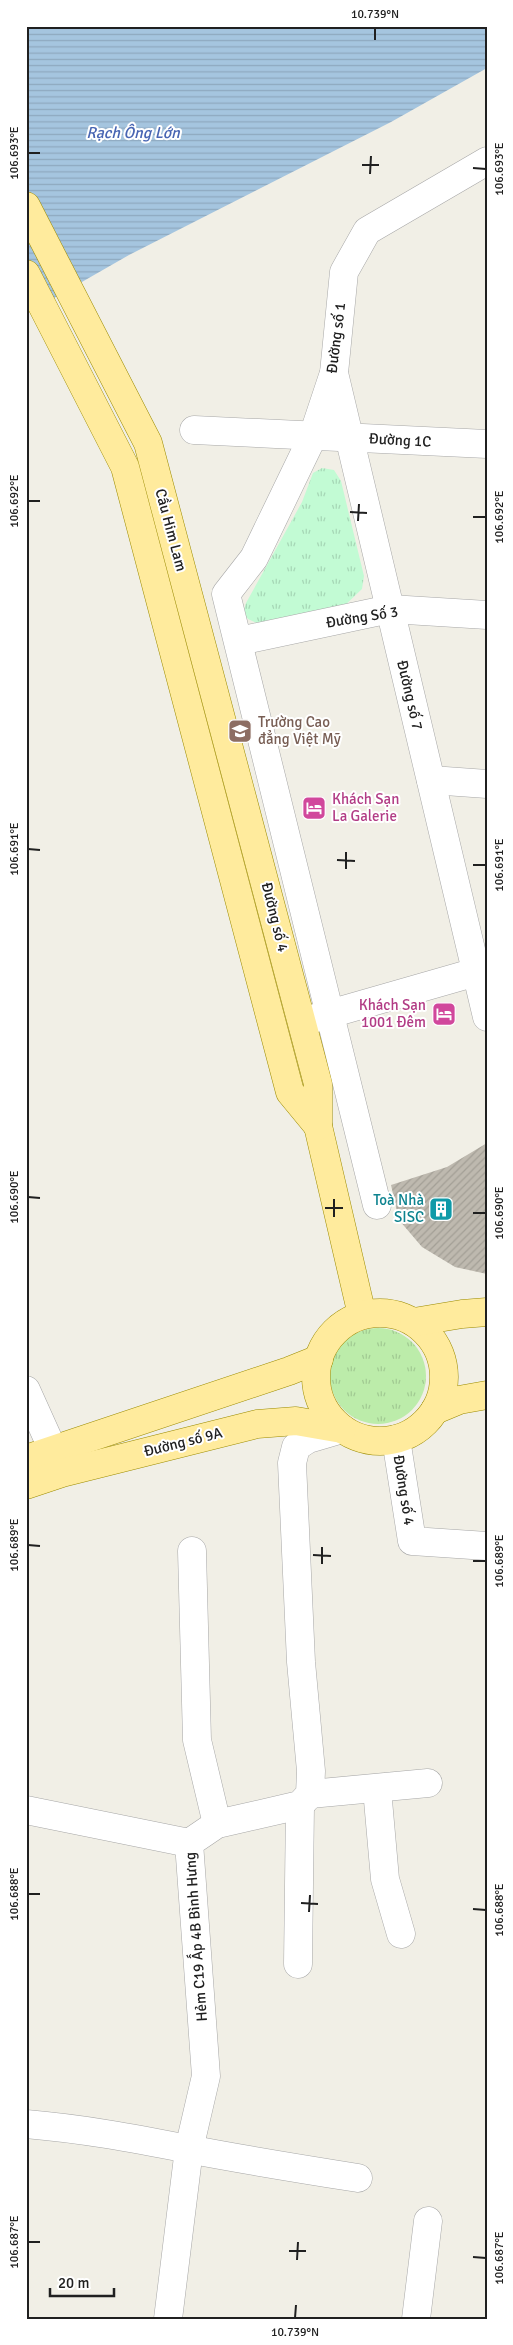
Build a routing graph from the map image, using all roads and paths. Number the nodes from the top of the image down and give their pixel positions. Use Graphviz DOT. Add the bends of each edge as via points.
graph roads {
  1 [pos="487,161"];
  2 [pos="26,206"];
  3 [pos="26,274"];
  4 [pos="334,373"];
  5 [pos="194,430"];
  6 [pos="313,436"];
  7 [pos="349,438"];
  8 [pos="487,444"];
  9 [pos="390,609"];
  10 [pos="487,615"];
  11 [pos="239,641"];
  12 [pos="431,780"];
  13 [pos="487,784"];
  14 [pos="263,876"];
  15 [pos="234,885"];
  16 [pos="481,972"];
  17 [pos="330,1014"];
  18 [pos="487,1017"];
  19 [pos="302,1022"];
  20 [pos="318,1126"];
  21 [pos="377,1205"];
  22 [pos="487,1312"];
  23 [pos="362,1315"];
  24 [pos="414,1322"];
  25 [pos="319,1359"];
  26 [pos="26,1390"];
  27 [pos="487,1395"];
  28 [pos="435,1410"];
  29 [pos="342,1429"];
  30 [pos="396,1439"];
  31 [pos="53,1450"];
  32 [pos="26,1459"];
  33 [pos="26,1485"];
  34 [pos="487,1546"];
  35 [pos="192,1551"];
  36 [pos="428,1783"];
  37 [pos="378,1789"];
  38 [pos="305,1800"];
  39 [pos="26,1810"];
  40 [pos="217,1824"];
  41 [pos="189,1843"];
  42 [pos="401,1934"];
  43 [pos="298,1964"];
  44 [pos="26,2124"];
  45 [pos="188,2149"];
  46 [pos="358,2178"];
  47 [pos="428,2221"];
  48 [pos="168,2319"];
  49 [pos="416,2319"];
  1 -- 4 [label="street, Đường số 1" via="367,231 344,272"];
  2 -- 14 [label="main road, Cầu Him Lam" via="148,443"];
  3 -- 15 [label="main road, Cầu Him Lam" via="125,467"];
  4 -- 6 [label="street, Đường số 1"];
  4 -- 7 [label="street, Đường số 7"];
  5 -- 6 [label="street, Đường 1C"];
  6 -- 7 [label="street, Đường 1C"];
  6 -- 11 [label="street, Đường số 1" via="254,558 226,594"];
  7 -- 8 [label="street, Đường 1C"];
  7 -- 9 [label="street, Đường số 7"];
  9 -- 10 [label="street, Đường Số 3"];
  9 -- 11 [label="street, Đường Số 3"];
  9 -- 12 [label="street, Đường số 7"];
  11 -- 14 [label="street, Đường số 4" via="292,866"];
  11 -- 17 [label="street"];
  12 -- 13 [label="street"];
  12 -- 16 [label="street, Đường số 7"];
  14 -- 19 [label="main road, Đường số 4"];
  15 -- 20 [label="main road, Đường số 4" via="290,1092"];
  16 -- 17 [label="street"];
  16 -- 18 [label="street, Đường số 7"];
  17 -- 19 [label="street"];
  17 -- 21 [label="street"];
  19 -- 20 [label="main road, Đường số 4" via="318,1084"];
  20 -- 23 [label="main road, Đường số 4"];
  22 -- 24 [label="main road"];
  23 -- 24 [label="main road" via="383,1312"];
  23 -- 25 [label="main road" via="342,1325 327,1341"];
  24 -- 28 [label="main road" via="429,1335 440,1352 444,1372 442,1392"];
  25 -- 29 [label="main road" via="316,1378 319,1397 328,1415"];
  25 -- 31 [label="main road, Đường số 9A"];
  26 -- 31 [label="street"];
  27 -- 28 [label="main road" via="459,1400"];
  28 -- 30 [label="main road" via="419,1427"];
  29 -- 30 [label="main road" via="359,1438"];
  29 -- 33 [label="main road, Đường số 9A" via="296,1421 257,1424"];
  29 -- 38 [label="street" via="308,1439 296,1447 292,1463 301,1662 310,1770"];
  30 -- 34 [label="street, Đường số 4" via="412,1542"];
  31 -- 32 [label="main road, Đường số 9A"];
  35 -- 40 [label="street" via="197,1740"];
  36 -- 37 [label="street, Hẻm C19 Ấp 4B Bình Hưng"];
  37 -- 38 [label="street, Hẻm C19 Ấp 4B Bình Hưng"];
  37 -- 42 [label="street" via="385,1879"];
  38 -- 40 [label="street, Hẻm C19 Ấp 4B Bình Hưng"];
  38 -- 43 [label="street"];
  39 -- 41 [label="street"];
  40 -- 41 [label="street, Hẻm C19 Ấp 4B Bình Hưng"];
  41 -- 45 [label="street, Hẻm C19 Ấp 4B Bình Hưng" via="206,2076"];
  44 -- 45 [label="street" via="88,2130"];
  45 -- 46 [label="street"];
  45 -- 48 [label="street, Hẻm C19 Ấp 4B Bình Hưng"];
  47 -- 49 [label="street"];
}
